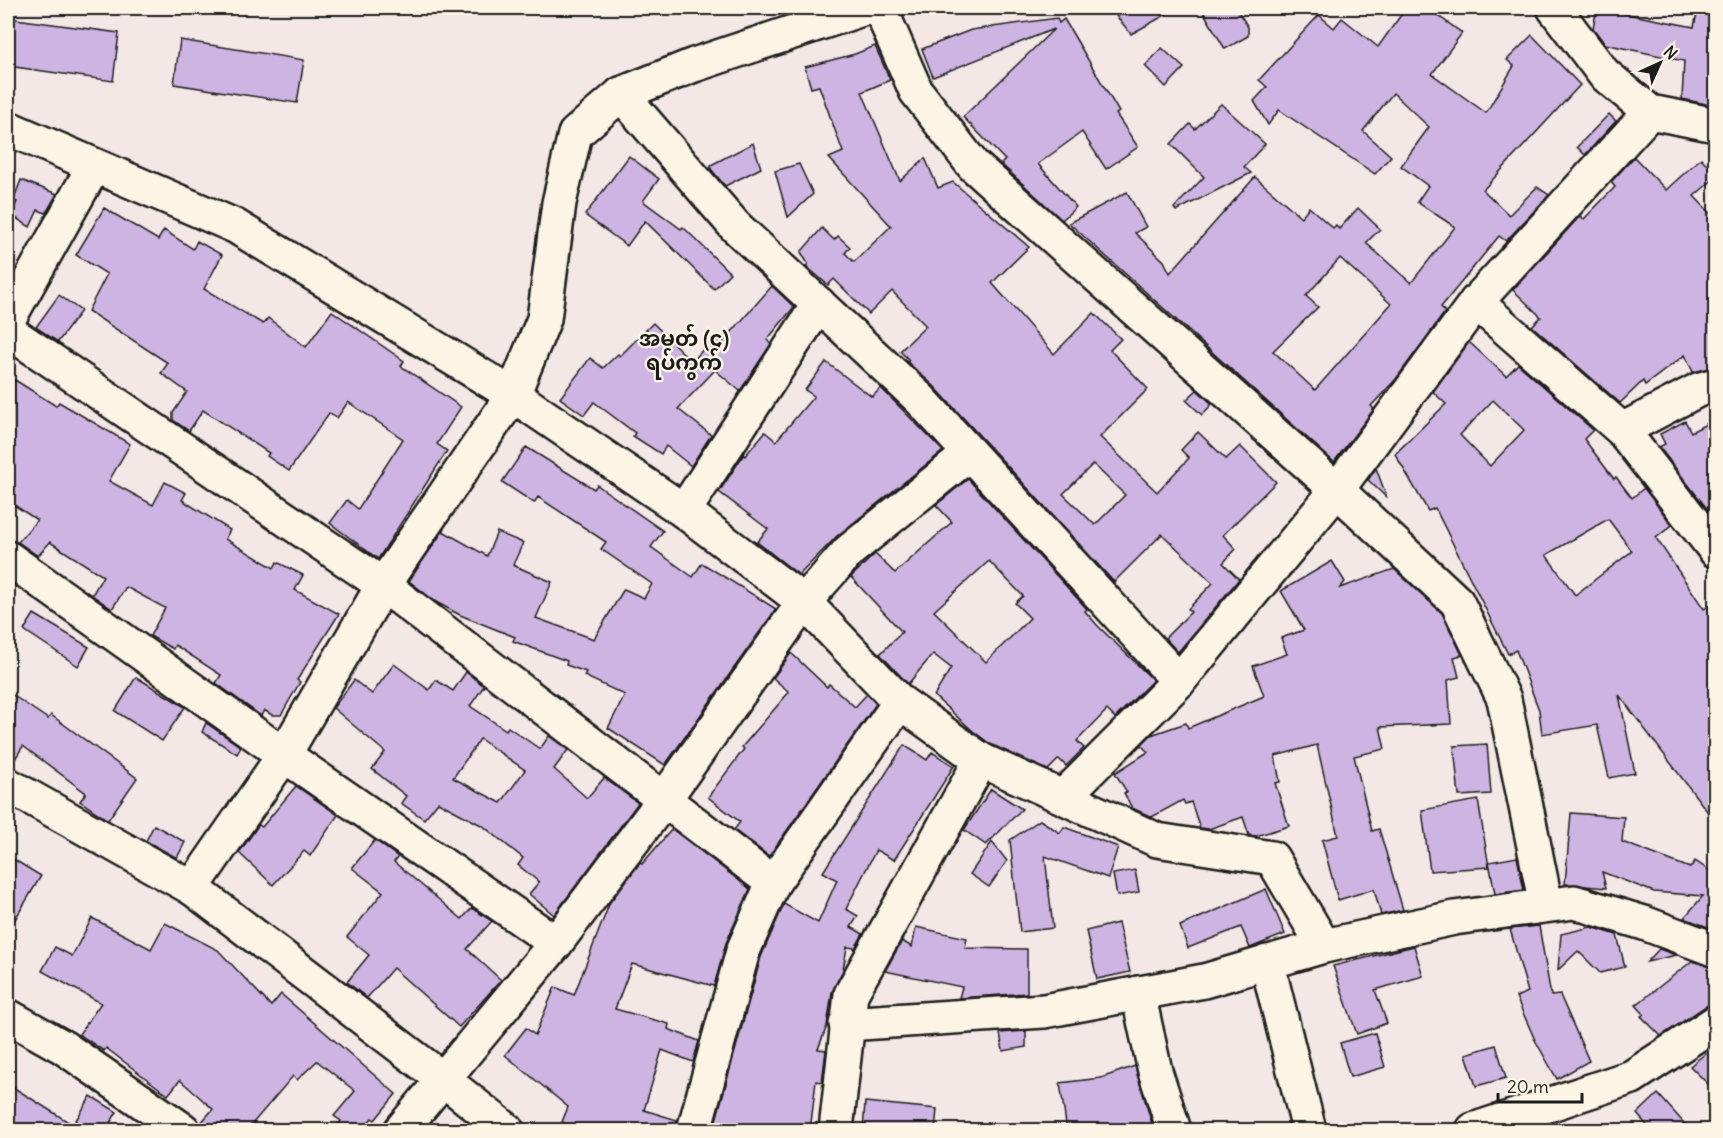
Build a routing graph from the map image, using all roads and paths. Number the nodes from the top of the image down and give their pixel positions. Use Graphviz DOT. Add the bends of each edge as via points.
graph roads {
  1 [pos="865,8"];
  2 [pos="880,8"];
  3 [pos="1554,8"];
  4 [pos="621,94"];
  5 [pos="1650,112"];
  6 [pos="1716,125"];
  7 [pos="8,128"];
  8 [pos="94,166"];
  9 [pos="1476,302"];
  10 [pos="819,304"];
  11 [pos="8,320"];
  12 [pos="8,331"];
  13 [pos="1716,385"];
  14 [pos="513,395"];
  15 [pos="1622,430"];
  16 [pos="968,455"];
  17 [pos="1337,490"];
  18 [pos="684,511"];
  19 [pos="1716,551"];
  20 [pos="8,558"];
  21 [pos="383,585"];
  22 [pos="804,602"];
  23 [pos="1179,681"];
  24 [pos="900,702"];
  25 [pos="284,755"];
  26 [pos="981,760"];
  27 [pos="8,785"];
  28 [pos="1064,796"];
  29 [pos="663,801"];
  30 [pos="773,883"];
  31 [pos="192,888"];
  32 [pos="1546,905"];
  33 [pos="556,943"];
  34 [pos="1324,946"];
  35 [pos="1716,951"];
  36 [pos="1267,962"];
  37 [pos="1138,993"];
  38 [pos="8,1016"];
  39 [pos="1716,1022"];
  40 [pos="846,1024"];
  41 [pos="444,1080"];
  42 [pos="183,1131"];
  43 [pos="401,1131"];
  44 [pos="507,1131"];
  45 [pos="694,1131"];
  46 [pos="836,1131"];
  47 [pos="1174,1131"];
  48 [pos="1309,1131"];
  49 [pos="1473,1131"];
  1 -- 4 [label="street" via="694,65"];
  2 -- 17 [label="street" via="916,91 973,165"];
  3 -- 5 [label="street" via="1604,74"];
  4 -- 10 [label="street" via="735,226"];
  4 -- 14 [label="street" via="575,134 559,203 544,319"];
  5 -- 6 [label="street"];
  5 -- 9 [label="street"];
  7 -- 8 [label="street"];
  8 -- 11 [label="street"];
  8 -- 14 [label="street" via="235,226"];
  9 -- 15 [label="street"];
  9 -- 17 [label="street"];
  10 -- 16 [label="street" via="920,399"];
  10 -- 18 [label="street"];
  12 -- 21 [label="street"];
  13 -- 15 [label="street" via="1698,390"];
  14 -- 18 [label="street"];
  14 -- 21 [label="street"];
  15 -- 19 [label="street"];
  16 -- 22 [label="street" via="849,551"];
  16 -- 23 [label="street"];
  17 -- 23 [label="street"];
  17 -- 32 [label="street" via="1457,602 1504,699"];
  18 -- 22 [label="street"];
  20 -- 25 [label="street"];
  21 -- 25 [label="street"];
  21 -- 29 [label="street"];
  22 -- 24 [label="street"];
  22 -- 29 [label="street"];
  23 -- 28 [label="street"];
  24 -- 26 [label="street"];
  24 -- 30 [label="street"];
  25 -- 31 [label="street"];
  25 -- 33 [label="street"];
  26 -- 28 [label="street"];
  26 -- 40 [label="street" via="850,994"];
  27 -- 31 [label="street"];
  28 -- 34 [label="street" via="1157,840 1272,858"];
  29 -- 30 [label="street"];
  29 -- 33 [label="street"];
  30 -- 45 [label="street" via="743,951"];
  31 -- 41 [label="street"];
  32 -- 34 [label="street" via="1454,918"];
  32 -- 35 [label="street" via="1574,902"];
  33 -- 41 [label="street"];
  34 -- 36 [label="street"];
  36 -- 37 [label="street" via="1204,981"];
  36 -- 48 [label="street"];
  37 -- 40 [label="street" via="1044,1011"];
  37 -- 47 [label="street" via="1155,1071"];
  38 -- 42 [label="street" via="63,1047"];
  39 -- 49 [label="street" via="1632,1077"];
  40 -- 46 [label="street"];
  41 -- 43 [label="street"];
  41 -- 44 [label="street"];
}
